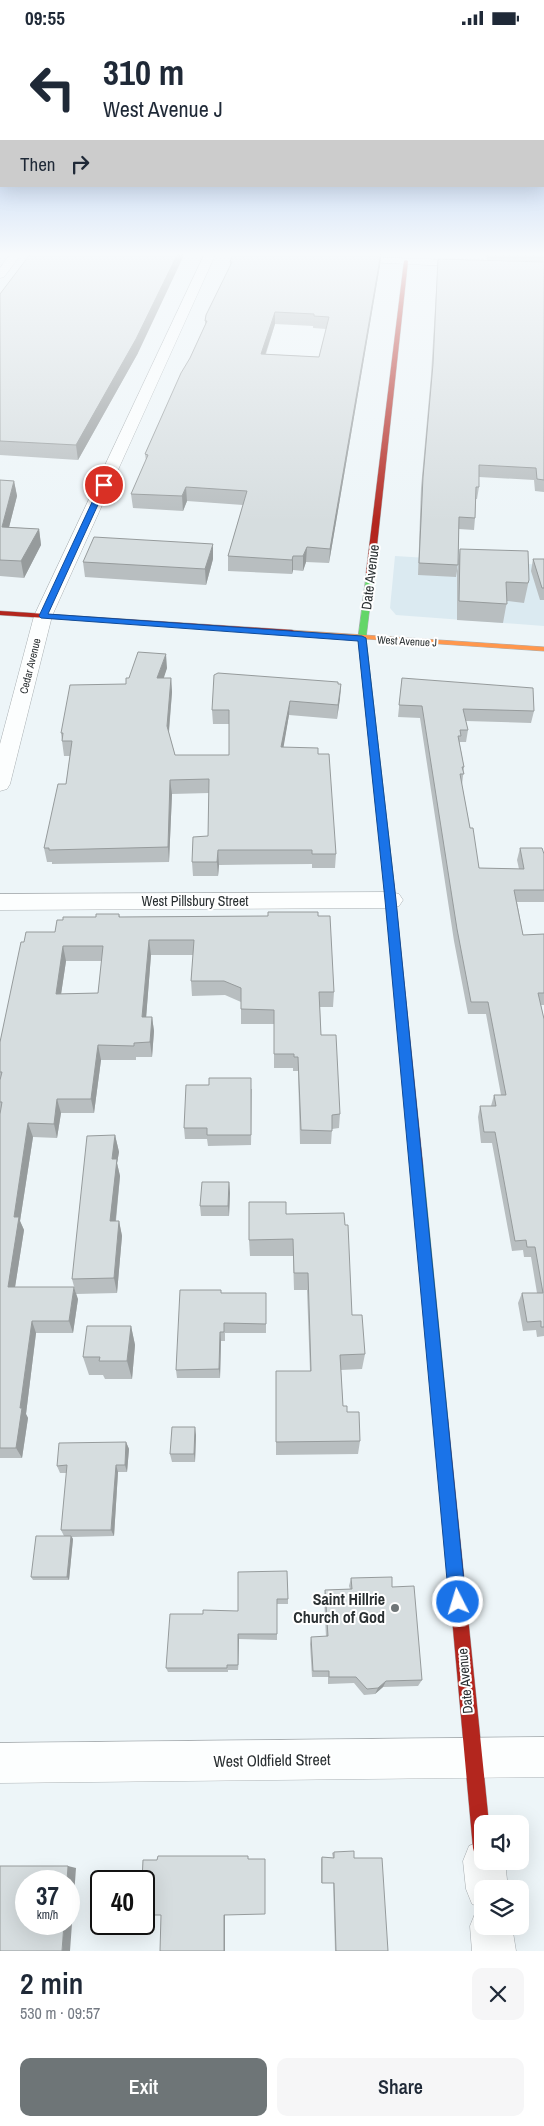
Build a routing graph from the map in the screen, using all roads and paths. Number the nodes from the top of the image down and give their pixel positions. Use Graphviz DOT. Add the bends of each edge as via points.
graph roads {
  1 [pos="169,342"];
  2 [pos="396,342"];
  3 [pos="0,613"];
  4 [pos="43,616"];
  5 [pos="362,638"];
  6 [pos="544,649"];
  7 [pos="0,784"];
  8 [pos="391,900"];
  9 [pos="0,901"];
  10 [pos="472,1757"];
  11 [pos="544,1757"];
  12 [pos="0,1763"];
  13 [pos="478,1815"];
  14 [pos="492,1935"];
  15 [pos="494,1951"];
  1 -- 4 [label="street, Cedar Avenue"];
  2 -- 5 [label="street, Date Avenue"];
  3 -- 4 [label="street, West Avenue J"];
  4 -- 5 [label="street, West Avenue J"];
  4 -- 7 [label="street, Cedar Avenue"];
  5 -- 6 [label="street, West Avenue J"];
  5 -- 8 [label="street, Date Avenue"];
  8 -- 9 [label="street, West Pillsbury Street"];
  8 -- 10 [label="street, Date Avenue"];
  10 -- 11 [label="street, West Oldfield Street"];
  10 -- 12 [label="street, West Oldfield Street"];
  10 -- 13 [label="street, Date Avenue"];
  14 -- 15 [label="street"];
}
